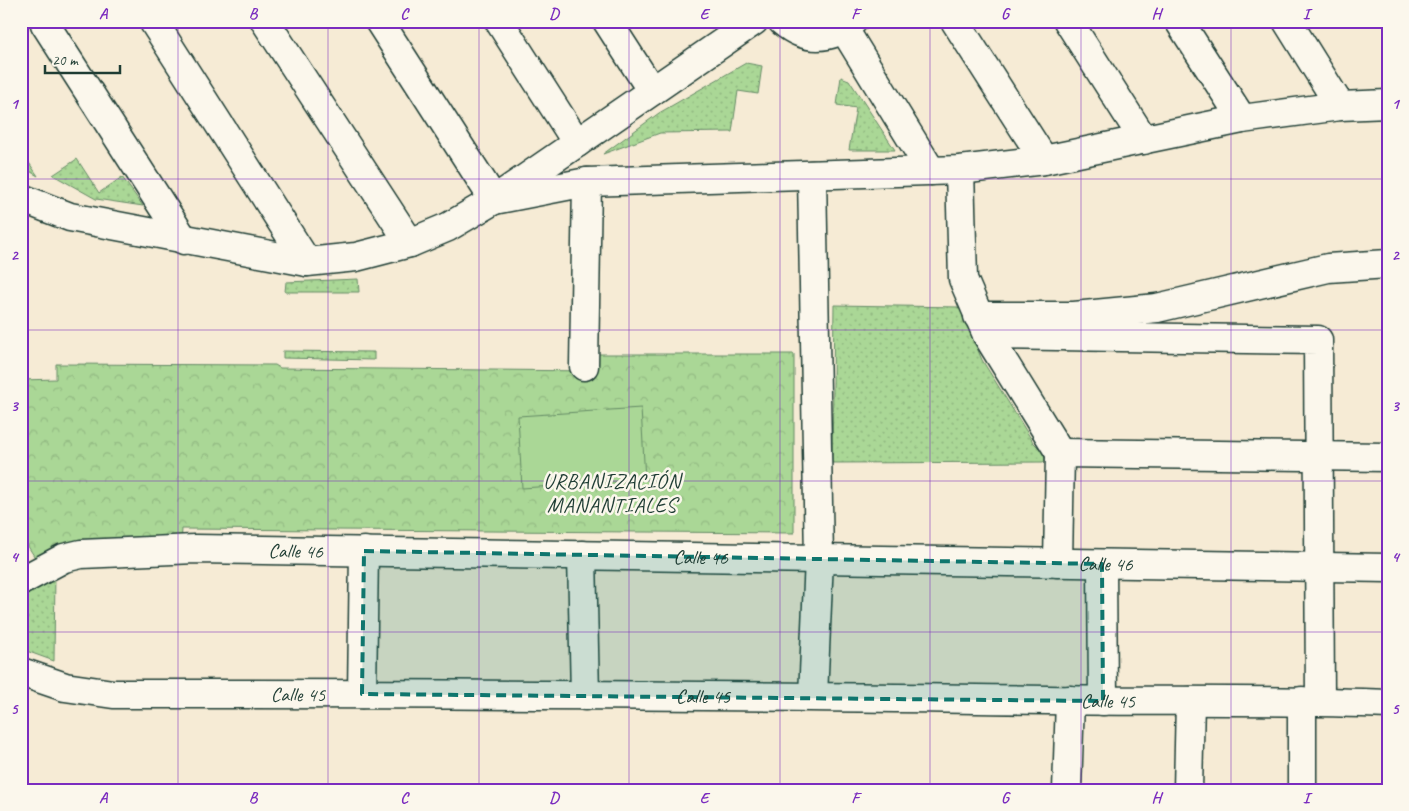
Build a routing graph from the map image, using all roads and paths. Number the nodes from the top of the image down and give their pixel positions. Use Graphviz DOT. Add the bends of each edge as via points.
graph roads {
  1 [pos="153,21"];
  2 [pos="265,21"];
  3 [pos="379,21"];
  4 [pos="499,21"];
  5 [pos="607,21"];
  6 [pos="754,21"];
  7 [pos="782,21"];
  8 [pos="955,21"];
  9 [pos="1068,21"];
  10 [pos="1179,21"];
  11 [pos="1287,21"];
  12 [pos="45,24"];
  13 [pos="849,25"];
  14 [pos="652,91"];
  15 [pos="1388,104"];
  16 [pos="1340,106"];
  17 [pos="1242,119"];
  18 [pos="1144,140"];
  19 [pos="577,143"];
  20 [pos="1044,160"];
  21 [pos="960,170"];
  22 [pos="931,171"];
  23 [pos="812,175"];
  24 [pos="587,182"];
  25 [pos="21,198"];
  26 [pos="494,200"];
  27 [pos="184,240"];
  28 [pos="410,243"];
  29 [pos="307,262"];
  30 [pos="1388,264"];
  31 [pos="982,326"];
  32 [pos="584,366"];
  33 [pos="1060,453"];
  34 [pos="1318,456"];
  35 [pos="1388,457"];
  36 [pos="364,551"];
  37 [pos="582,555"];
  38 [pos="819,559"];
  39 [pos="1058,563"];
  40 [pos="1102,564"];
  41 [pos="1320,568"];
  42 [pos="1388,568"];
  43 [pos="21,582"];
  44 [pos="21,672"];
  45 [pos="362,694"];
  46 [pos="585,696"];
  47 [pos="813,696"];
  48 [pos="1070,700"];
  49 [pos="1103,701"];
  50 [pos="1190,701"];
  51 [pos="1311,701"];
  52 [pos="1388,704"];
  53 [pos="1067,790"];
  54 [pos="1188,790"];
  55 [pos="1302,790"];
  1 -- 29 [label="street"];
  2 -- 28 [label="street"];
  3 -- 26 [label="street"];
  4 -- 19 [label="street"];
  5 -- 14 [label="street"];
  6 -- 14 [label="street"];
  7 -- 13 [label="street" via="796,32 812,37 829,36"];
  8 -- 20 [label="street"];
  9 -- 18 [label="street"];
  10 -- 17 [label="street"];
  11 -- 16 [label="street"];
  12 -- 27 [label="street"];
  13 -- 22 [label="street"];
  14 -- 19 [label="street"];
  15 -- 16 [label="street"];
  16 -- 17 [label="street"];
  17 -- 18 [label="street"];
  18 -- 20 [label="street"];
  19 -- 26 [label="street"];
  20 -- 21 [label="street"];
  21 -- 22 [label="street"];
  21 -- 31 [label="street" via="963,279"];
  22 -- 23 [label="street"];
  23 -- 24 [label="street"];
  23 -- 38 [label="street"];
  24 -- 26 [label="street"];
  24 -- 32 [label="street"];
  25 -- 27 [label="street" via="70,217"];
  26 -- 28 [label="street" via="448,227"];
  27 -- 29 [label="street"];
  28 -- 29 [label="street" via="356,257"];
  30 -- 31 [label="street" via="1328,268 1157,308"];
  31 -- 33 [label="street"];
  31 -- 34 [label="street" via="1318,340"];
  33 -- 34 [label="street"];
  33 -- 39 [label="street"];
  34 -- 35 [label="street"];
  34 -- 41 [label="street"];
  36 -- 37 [label="street, Calle 46"];
  36 -- 43 [label="street, Calle 46" via="195,549 81,554 64,558"];
  36 -- 45 [label="street"];
  37 -- 38 [label="street, Calle 46"];
  37 -- 46 [label="street"];
  38 -- 39 [label="street, Calle 46"];
  38 -- 47 [label="street"];
  39 -- 40 [label="street, Calle 46"];
  40 -- 41 [label="street, Calle 46"];
  40 -- 49 [label="street"];
  41 -- 42 [label="street, Calle 46"];
  41 -- 51 [label="street"];
  44 -- 45 [label="street, Calle 45" via="65,687 114,694"];
  45 -- 46 [label="street, Calle 45"];
  46 -- 47 [label="street, Calle 45"];
  47 -- 48 [label="street, Calle 45"];
  48 -- 49 [label="street, Calle 45"];
  48 -- 53 [label="street"];
  49 -- 50 [label="street, Calle 45"];
  50 -- 51 [label="street, Calle 45"];
  50 -- 54 [label="street"];
  51 -- 52 [label="street, Calle 45"];
  51 -- 55 [label="street"];
}
